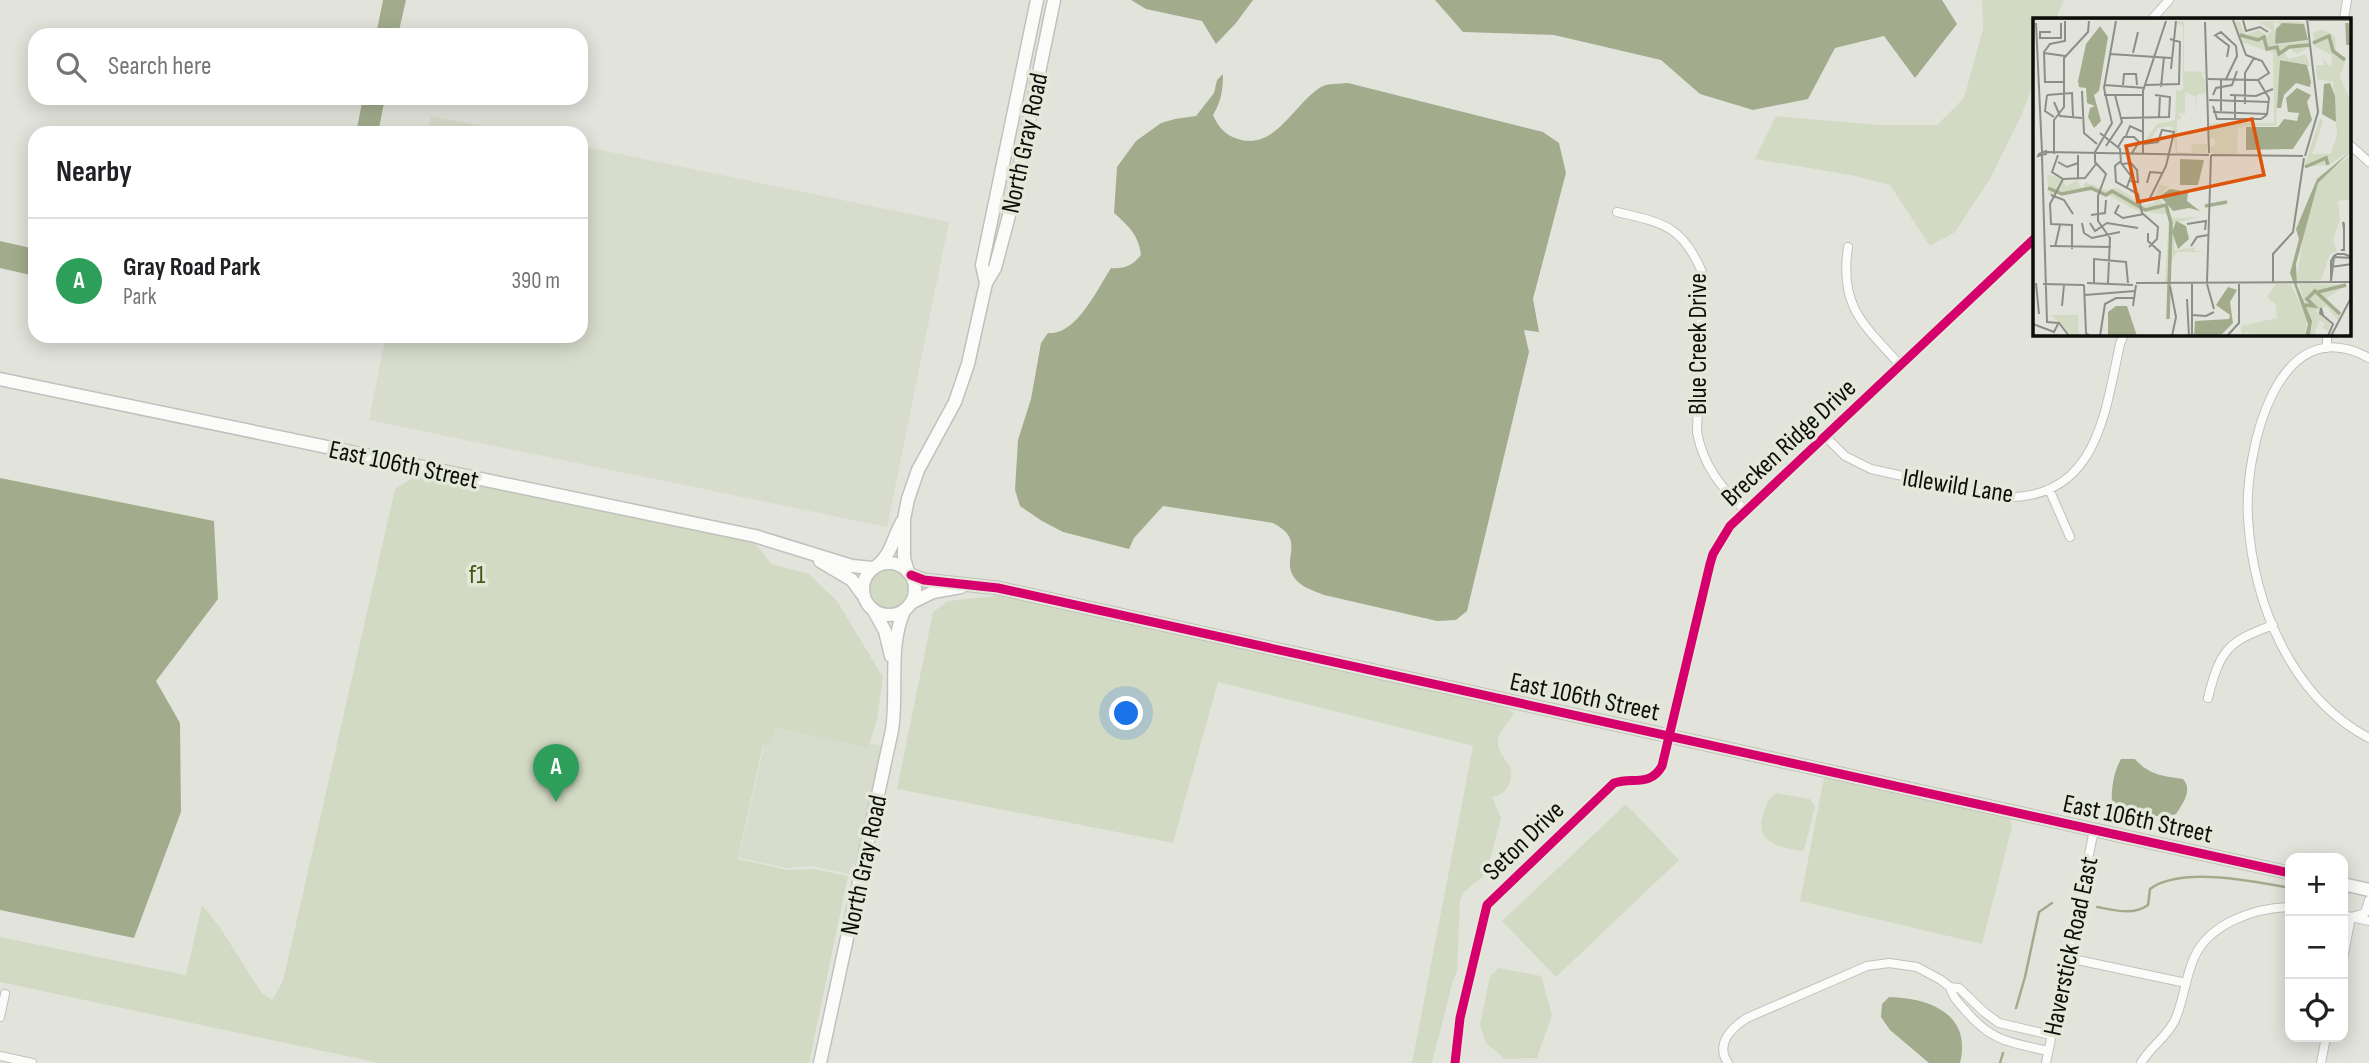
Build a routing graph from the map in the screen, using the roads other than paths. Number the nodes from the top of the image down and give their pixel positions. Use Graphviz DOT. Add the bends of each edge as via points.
graph roads {
  1 [pos="1037,0"];
  2 [pos="1054,0"];
  3 [pos="2169,0"];
  4 [pos="2347,0"];
  5 [pos="2153,18"];
  6 [pos="2344,18"];
  7 [pos="2352,147"];
  8 [pos="2369,162"];
  9 [pos="1617,212"];
  10 [pos="2033,240"];
  11 [pos="1848,247"];
  12 [pos="986,283"];
  13 [pos="2123,336"];
  14 [pos="2327,336"];
  15 [pos="2327,348"];
  16 [pos="2369,358"];
  17 [pos="1901,366"];
  18 [pos="0,379"];
  19 [pos="1825,436"];
  20 [pos="2049,489"];
  21 [pos="1745,510"];
  22 [pos="904,519"];
  23 [pos="2070,537"];
  24 [pos="808,553"];
  25 [pos="875,567"];
  26 [pos="909,573"];
  27 [pos="968,585"];
  28 [pos="863,595"];
  29 [pos="907,607"];
  30 [pos="874,611"];
  31 [pos="2273,625"];
  32 [pos="895,666"];
  33 [pos="2208,698"];
  34 [pos="1670,736"];
  35 [pos="2369,738"];
  36 [pos="2094,830"];
  37 [pos="2285,872"];
  38 [pos="2348,889"];
  39 [pos="2369,890"];
  40 [pos="2369,900"];
  41 [pos="2285,907"];
  42 [pos="2348,916"];
  43 [pos="2348,916"];
  44 [pos="2369,921"];
  45 [pos="2068,958"];
  46 [pos="2186,983"];
  47 [pos="1950,986"];
  48 [pos="5,994"];
  49 [pos="0,1017"];
  50 [pos="2052,1035"];
  51 [pos="2325,1042"];
  52 [pos="2048,1051"];
  53 [pos="0,1056"];
  54 [pos="32,1063"];
  55 [pos="820,1063"];
  56 [pos="1455,1063"];
  57 [pos="1728,1063"];
  58 [pos="2046,1063"];
  59 [pos="2141,1063"];
  60 [pos="2321,1063"];
  1 -- 12 [label="street, North Gray Road" via="982,265"];
  2 -- 12 [label="street, North Gray Road" via="1011,208 995,268"];
  3 -- 5 [label="street"];
  4 -- 6 [label="street"];
  7 -- 8 [label="street"];
  9 -- 21 [label="street, Blue Creek Drive" via="1674,230 1702,272 1700,449 1712,473"];
  10 -- 17 [label="street, Brecken Ridge Drive"];
  11 -- 17 [label="street" via="1845,271 1852,304 1867,330"];
  12 -- 22 [label="street, North Gray Road" via="962,385 918,470"];
  13 -- 20 [label="street, Idlewild Lane" via="2094,445 2070,475"];
  14 -- 15 [label="street"];
  15 -- 16 [label="street"];
  15 -- 31 [label="street" via="2300,359 2281,377 2255,446 2248,516 2251,550"];
  17 -- 19 [label="street, Brecken Ridge Drive"];
  18 -- 24 [label="street, East 106th Street" via="755,536"];
  19 -- 20 [label="street, Idlewild Lane" via="1845,456 1884,473 1997,497"];
  19 -- 21 [label="street, Brecken Ridge Drive"];
  20 -- 23 [label="street"];
  21 -- 34 [label="street, Brecken Ridge Drive" via="1713,554"];
  22 -- 25 [label="street, North Gray Road" via="888,555"];
  22 -- 26 [label="street, North Gray Road" via="904,558"];
  24 -- 25 [label="street, East 106th Street" via="852,566"];
  24 -- 28 [label="street, East 106th Street" via="852,580"];
  25 -- 26 [label="street" via="897,564"];
  25 -- 28 [label="street" via="863,582"];
  26 -- 27 [label="street, East 106th Street" via="924,580"];
  26 -- 29 [label="street" via="915,592"];
  27 -- 29 [label="street, East 106th Street" via="933,592"];
  27 -- 34 [label="street, East 106th Street"];
  28 -- 30 [label="street"];
  29 -- 30 [label="street" via="889,615"];
  29 -- 32 [label="street, North Gray Road" via="898,624"];
  30 -- 32 [label="street, North Gray Road"];
  31 -- 33 [label="street" via="2245,636 2221,656"];
  31 -- 35 [label="street" via="2312,695"];
  32 -- 55 [label="street, North Gray Road" via="892,730"];
  34 -- 36 [label="street, East 106th Street"];
  34 -- 56 [label="street, Seton Drive" via="1662,766 1654,776 1646,781 1614,783 1486,905 1460,1018"];
  36 -- 37 [label="street, East 106th Street"];
  36 -- 45 [label="street, Haverstick Road East"];
  38 -- 39 [label="street"];
  40 -- 42 [label="street" via="2365,914"];
  41 -- 46 [label="street" via="2246,914 2229,923 2199,947"];
  43 -- 44 [label="street"];
  45 -- 46 [label="street"];
  45 -- 50 [label="street, Haverstick Road East"];
  46 -- 59 [label="street" via="2171,1027"];
  47 -- 50 [label="street" via="1959,988 1999,1023"];
  47 -- 52 [label="street" via="1952,995 1989,1034"];
  47 -- 57 [label="street" via="1917,967 1889,963 1867,967 1737,1025 1723,1045"];
  48 -- 49 [label="street"];
  50 -- 52 [label="street, Haverstick Road East"];
  51 -- 60 [label="street"];
  52 -- 58 [label="street, Haverstick Road East"];
  53 -- 54 [label="street"];
}
